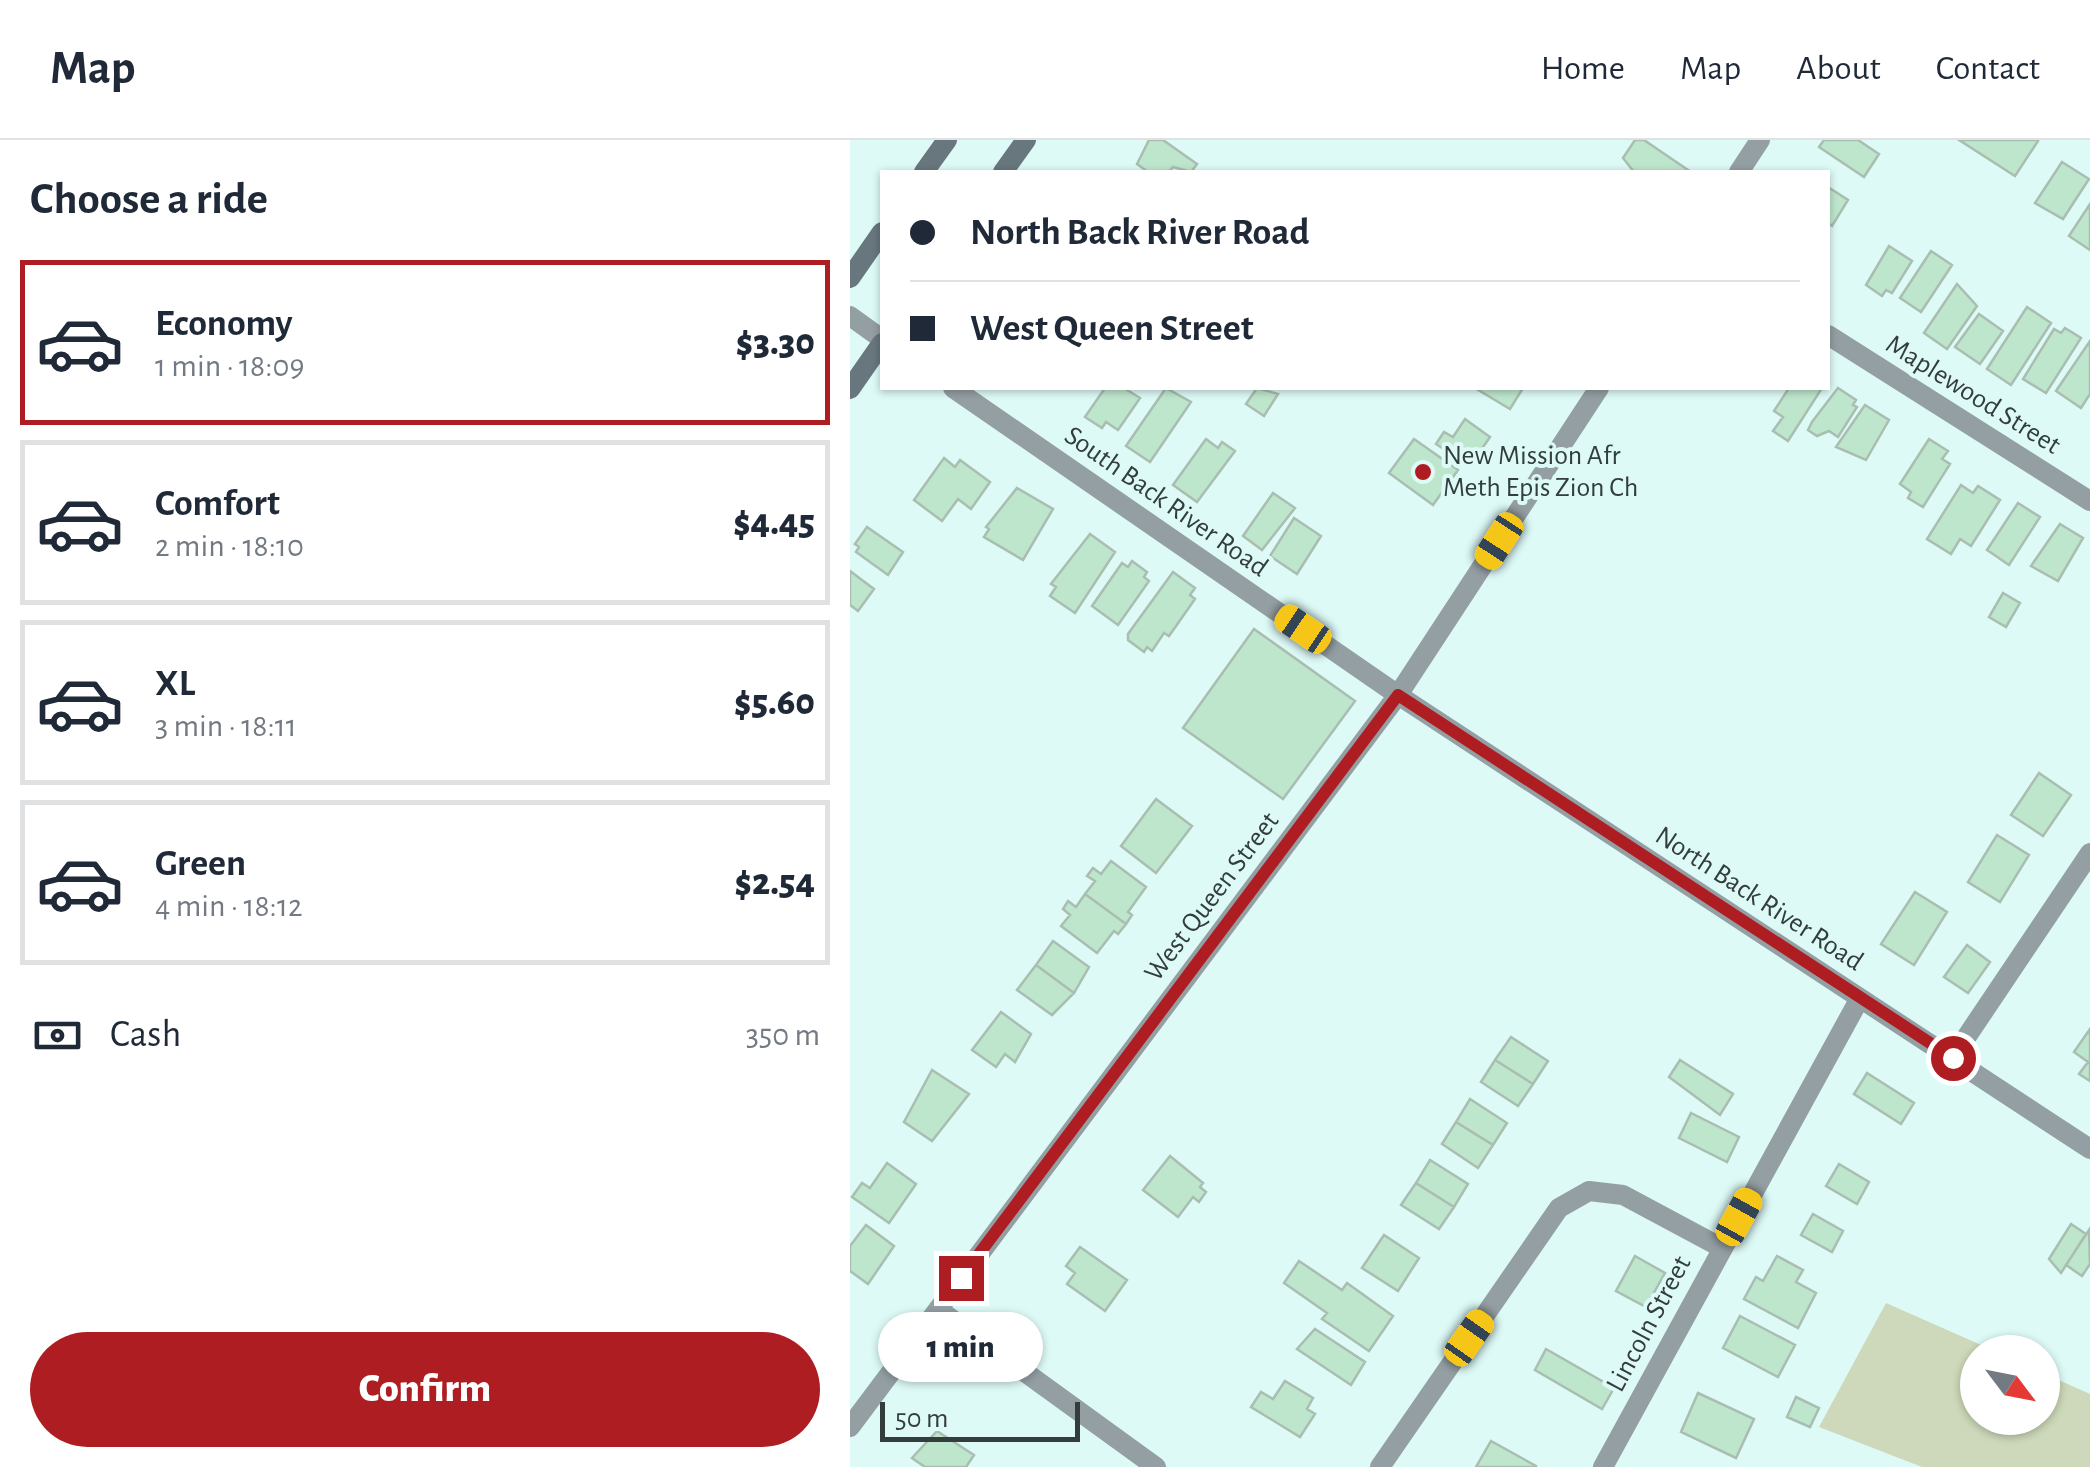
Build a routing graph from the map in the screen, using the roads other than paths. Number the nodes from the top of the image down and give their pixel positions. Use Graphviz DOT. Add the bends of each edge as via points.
graph roads {
  1 [pos="947,140"];
  2 [pos="1026,140"];
  3 [pos="1760,140"];
  4 [pos="925,170"];
  5 [pos="1004,170"];
  6 [pos="1740,170"];
  7 [pos="880,235"];
  8 [pos="850,278"];
  9 [pos="850,316"];
  10 [pos="1830,337"];
  11 [pos="880,339"];
  12 [pos="880,344"];
  13 [pos="850,389"];
  14 [pos="956,390"];
  15 [pos="1599,390"];
  16 [pos="2090,501"];
  17 [pos="1398,695"];
  18 [pos="2090,853"];
  19 [pos="1860,998"];
  20 [pos="1953,1058"];
  21 [pos="2090,1149"];
  22 [pos="1722,1248"];
  23 [pos="938,1309"];
  24 [pos="850,1427"];
  25 [pos="1156,1467"];
  26 [pos="1380,1467"];
  27 [pos="1603,1467"];
  1 -- 4 [label="main road"];
  2 -- 5 [label="main road"];
  3 -- 6 [label="street"];
  7 -- 8 [label="main road"];
  9 -- 11 [label="street"];
  10 -- 16 [label="street, Maplewood Street"];
  12 -- 13 [label="main road"];
  14 -- 17 [label="street, South Back River Road"];
  15 -- 17 [label="street, West Queen Street"];
  17 -- 19 [label="street, North Back River Road"];
  17 -- 23 [label="street, West Queen Street"];
  18 -- 20 [label="street"];
  19 -- 20 [label="street, North Back River Road"];
  19 -- 22 [label="street, Lincoln Street"];
  20 -- 21 [label="street, North Back River Road"];
  22 -- 26 [label="street" via="1623,1195 1589,1191 1559,1208"];
  22 -- 27 [label="street, Lincoln Street"];
  23 -- 24 [label="street, West Queen Street"];
  23 -- 25 [label="street"];
}
